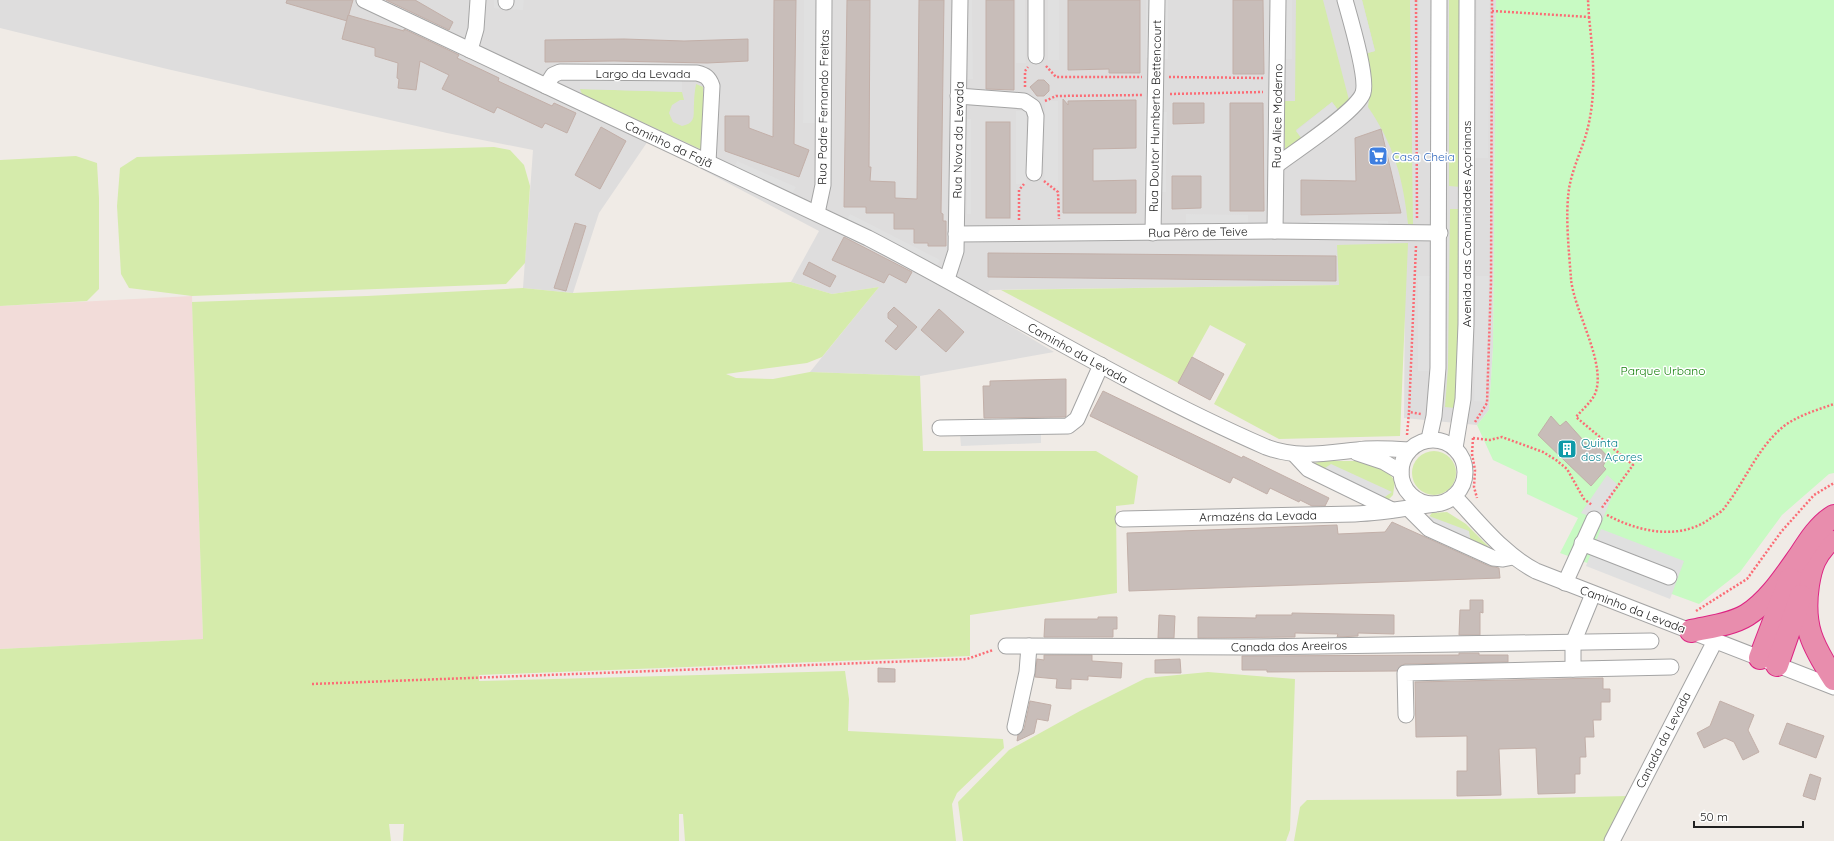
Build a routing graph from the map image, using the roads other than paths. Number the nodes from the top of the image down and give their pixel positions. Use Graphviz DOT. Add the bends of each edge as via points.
graph roads {
  1 [pos="364,0"];
  2 [pos="478,0"];
  3 [pos="824,0"];
  4 [pos="960,0"];
  5 [pos="1036,0"];
  6 [pos="1157,0"];
  7 [pos="1278,0"];
  8 [pos="1345,0"];
  9 [pos="1439,0"];
  10 [pos="1467,0"];
  11 [pos="470,50"];
  12 [pos="1036,56"];
  13 [pos="546,86"];
  14 [pos="958,96"];
  15 [pos="708,162"];
  16 [pos="1277,165"];
  17 [pos="1034,173"];
  18 [pos="817,213"];
  19 [pos="1275,231"];
  20 [pos="1153,232"];
  21 [pos="1440,233"];
  22 [pos="956,234"];
  23 [pos="868,238"];
  24 [pos="947,279"];
  25 [pos="1101,366"];
  26 [pos="940,428"];
  27 [pos="1429,439"];
  28 [pos="1455,448"];
  29 [pos="1409,450"];
  30 [pos="1347,451"];
  31 [pos="1295,455"];
  32 [pos="1401,472"];
  33 [pos="1407,492"];
  34 [pos="1454,496"];
  35 [pos="1435,504"];
  36 [pos="1409,509"];
  37 [pos="1392,510"];
  38 [pos="1597,515"];
  39 [pos="1834,516"];
  40 [pos="1123,519"];
  41 [pos="1834,536"];
  42 [pos="1582,543"];
  43 [pos="1513,557"];
  44 [pos="1804,562"];
  45 [pos="1669,577"];
  46 [pos="1565,583"];
  47 [pos="1593,594"];
  48 [pos="1682,628"];
  49 [pos="1715,640"];
  50 [pos="1651,641"];
  51 [pos="1573,643"];
  52 [pos="1006,646"];
  53 [pos="1029,646"];
  54 [pos="1769,662"];
  55 [pos="1672,666"];
  56 [pos="1573,669"];
  57 [pos="1834,679"];
  58 [pos="1834,687"];
  59 [pos="1406,715"];
  60 [pos="1015,727"];
  61 [pos="1612,841"];
  1 -- 11 [label="street, Caminho da Fajã"];
  2 -- 11 [label="street" via="476,29"];
  3 -- 18 [label="street, Rua Padre Fernando Freitas" via="823,185"];
  4 -- 14 [label="street, Rua Nova da Levada"];
  5 -- 12 [label="street"];
  6 -- 20 [label="street, Rua Doutor Humberto Bettencourt"];
  7 -- 16 [label="street, Rua Alice Moderno"];
  8 -- 16 [label="street" via="1364,78 1363,93 1354,107"];
  9 -- 21 [label="street"];
  10 -- 28 [label="street, Avenida das Comunidades Açorianas" via="1464,372"];
  11 -- 13 [label="street, Caminho da Fajã"];
  13 -- 15 [label="street, Caminho da Fajã"];
  13 -- 15 [label="street, Largo da Levada" via="553,75 560,72 705,75 712,86"];
  14 -- 17 [label="street" via="1024,101 1033,107 1036,116"];
  14 -- 22 [label="street, Rua Nova da Levada"];
  15 -- 18 [label="street, Caminho da Fajã"];
  16 -- 19 [label="street, Rua Alice Moderno"];
  18 -- 23 [label="street, Caminho da Fajã"];
  19 -- 20 [label="street, Rua Pêro de Teive"];
  19 -- 21 [label="street, Rua Pêro de Teive"];
  20 -- 22 [label="street, Rua Pêro de Teive"];
  21 -- 27 [label="street" via="1438,368"];
  22 -- 24 [label="street, Rua Nova da Levada" via="956,251"];
  23 -- 24 [label="street, Caminho da Levada"];
  24 -- 25 [label="street, Caminho da Levada"];
  25 -- 26 [label="street" via="1076,419 1068,426"];
  25 -- 31 [label="street, Caminho da Levada" via="1239,436 1280,453"];
  27 -- 28 [label="street" via="1439,440"];
  27 -- 29 [label="street"];
  28 -- 34 [label="street" via="1463,459 1465,472 1460,490"];
  29 -- 30 [label="street, Caminho da Levada" via="1381,448"];
  29 -- 32 [label="street" via="1403,460"];
  30 -- 31 [label="street, Caminho da Levada"];
  30 -- 32 [label="street, Caminho da Levada" via="1378,460"];
  31 -- 37 [label="street" via="1308,469"];
  32 -- 33 [label="street"];
  33 -- 35 [label="street" via="1415,499"];
  33 -- 37 [label="street"];
  34 -- 35 [label="street" via="1445,502"];
  34 -- 43 [label="street, Caminho da Levada"];
  35 -- 36 [label="street, Armazéns da Levada"];
  36 -- 37 [label="street, Armazéns da Levada"];
  36 -- 43 [label="street" via="1429,530 1494,558"];
  37 -- 40 [label="street, Armazéns da Levada" via="1354,514"];
  38 -- 42 [label="street"];
  39 -- 44 [label="highway" via="1813,536"];
  41 -- 44 [label="highway"];
  42 -- 45 [label="street"];
  42 -- 46 [label="street"];
  43 -- 46 [label="street, Caminho da Levada" via="1536,571"];
  44 -- 48 [label="highway" via="1747,616 1728,623"];
  44 -- 54 [label="highway"];
  44 -- 57 [label="highway" via="1806,620 1812,641"];
  46 -- 47 [label="street, Caminho da Levada"];
  47 -- 48 [label="street, Caminho da Levada"];
  47 -- 51 [label="street"];
  48 -- 49 [label="street, Caminho da Levada"];
  49 -- 54 [label="street, Caminho da Levada"];
  49 -- 61 [label="street, Canada da Levada"];
  50 -- 51 [label="street, Canada dos Areeiros"];
  51 -- 53 [label="street, Canada dos Areeiros" via="1250,647"];
  51 -- 56 [label="street"];
  52 -- 53 [label="street, Canada dos Areeiros"];
  53 -- 60 [label="street"];
  54 -- 58 [label="street, Caminho da Levada"];
  55 -- 56 [label="street"];
  56 -- 59 [label="street" via="1405,673"];
}
